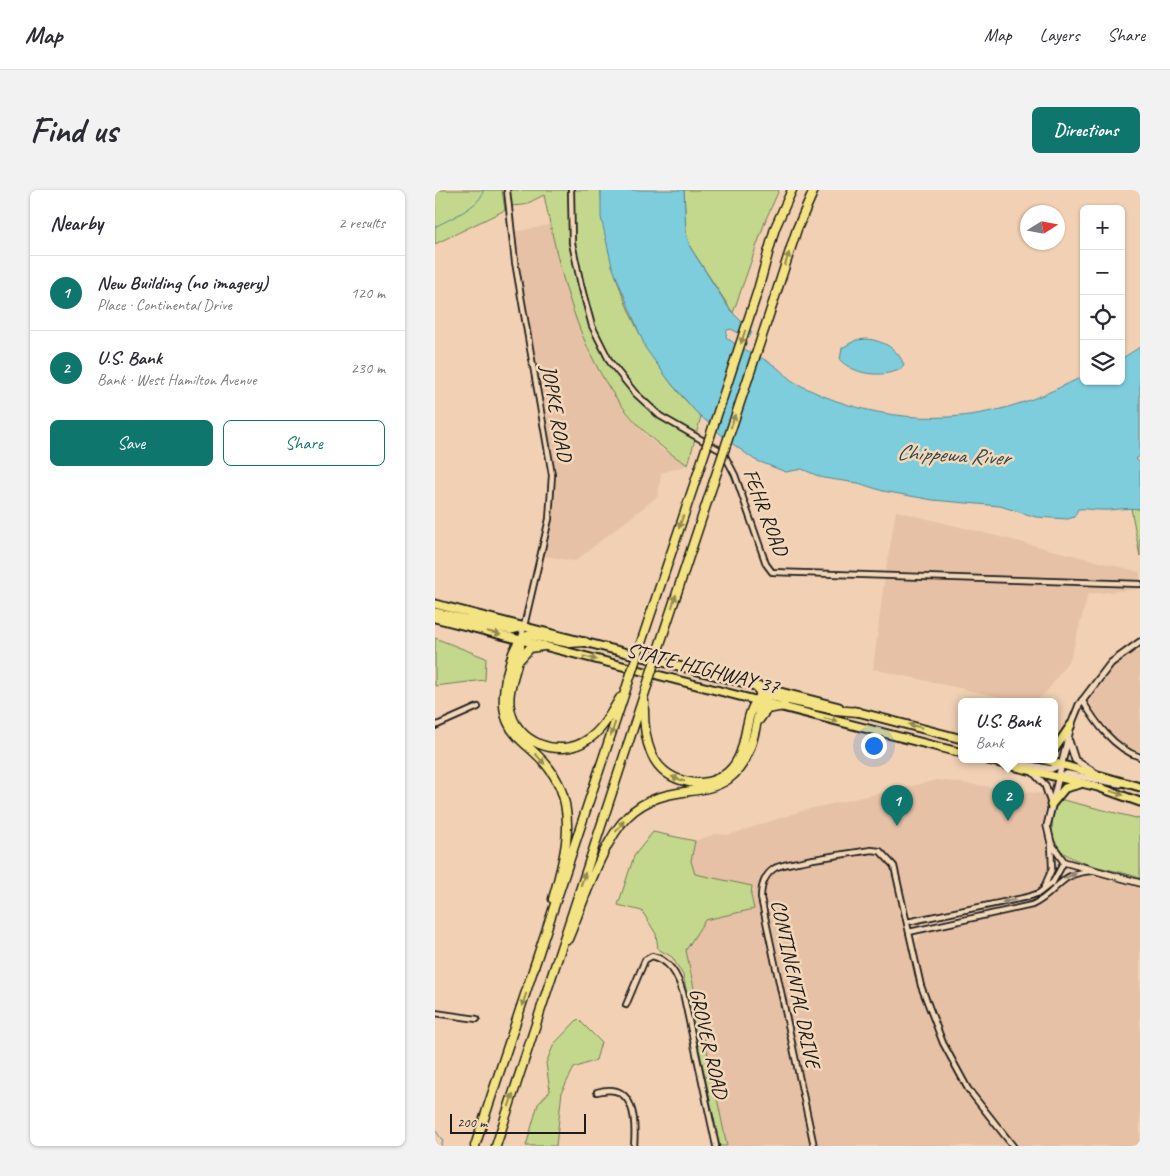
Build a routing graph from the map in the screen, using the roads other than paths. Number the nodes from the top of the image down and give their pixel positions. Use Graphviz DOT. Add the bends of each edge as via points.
graph roads {
  1 [pos="507,190"];
  2 [pos="571,190"];
  3 [pos="792,190"];
  4 [pos="814,190"];
  5 [pos="1140,584"];
  6 [pos="435,604"];
  7 [pos="435,612"];
  8 [pos="435,618"];
  9 [pos="524,626"];
  10 [pos="521,640"];
  11 [pos="585,642"];
  12 [pos="1140,642"];
  13 [pos="543,646"];
  14 [pos="514,675"];
  15 [pos="628,684"];
  16 [pos="754,686"];
  17 [pos="645,689"];
  18 [pos="760,699"];
  19 [pos="1081,700"];
  20 [pos="784,706"];
  21 [pos="478,707"];
  22 [pos="858,712"];
  23 [pos="1071,724"];
  24 [pos="435,726"];
  25 [pos="753,736"];
  26 [pos="1068,736"];
  27 [pos="958,738"];
  28 [pos="1058,744"];
  29 [pos="958,752"];
  30 [pos="1140,757"];
  31 [pos="1000,763"];
  32 [pos="1019,763"];
  33 [pos="1058,763"];
  34 [pos="1062,764"];
  35 [pos="1031,771"];
  36 [pos="1094,772"];
  37 [pos="1059,778"];
  38 [pos="1083,784"];
  39 [pos="1132,784"];
  40 [pos="1140,787"];
  41 [pos="1140,802"];
  42 [pos="1051,805"];
  43 [pos="1051,843"];
  44 [pos="1065,862"];
  45 [pos="1097,871"];
  46 [pos="1053,882"];
  47 [pos="1140,883"];
  48 [pos="1042,890"];
  49 [pos="1049,892"];
  50 [pos="907,922"];
  51 [pos="909,932"];
  52 [pos="555,965"];
  53 [pos="534,970"];
  54 [pos="626,1005"];
  55 [pos="435,1013"];
  56 [pos="477,1018"];
  57 [pos="597,1092"];
  58 [pos="475,1146"];
  59 [pos="496,1146"];
  60 [pos="634,1146"];
  61 [pos="716,1146"];
  62 [pos="814,1146"];
  63 [pos="1013,1146"];
  1 -- 9 [label="street, JOPKE ROAD" via="515,262 552,475 549,519"];
  2 -- 5 [label="street, FEHR ROAD" via="572,243 581,285 592,326 610,362 635,393 660,416 723,452 735,475 766,564 772,572"];
  3 -- 15 [label="highway, one-way, bridge" via="775,228 758,290"];
  17 -- 4 [label="highway, one-way, bridge" via="797,229"];
  6 -- 9 [label="main road, STATE HIGHWAY 37"];
  7 -- 9 [label="main road" via="511,630"];
  8 -- 10 [label="main road, STATE HIGHWAY 37, one-way"];
  9 -- 10 [label="street, JOPKE ROAD"];
  9 -- 11 [label="main road, STATE HIGHWAY 37"];
  10 -- 11 [label="highway" via="529,635 570,643"];
  10 -- 13 [label="main road, STATE HIGHWAY 37"];
  10 -- 14 [label="highway"];
  10 -- 53 [label="highway, one-way" via="513,653 505,684 504,714 511,728 557,781 567,823 561,871 533,961"];
  11 -- 16 [label="main road, STATE HIGHWAY 37"];
  12 -- 19 [label="street" via="1111,663"];
  13 -- 14 [label="highway" via="524,652"];
  13 -- 18 [label="main road, STATE HIGHWAY 37, one-way"];
  14 -- 15 [label="highway" via="509,703 517,726 533,741 555,749 574,747 591,737 605,722"];
  15 -- 53 [label="highway, one-way"];
  16 -- 18 [label="highway" via="759,690"];
  16 -- 22 [label="main road, STATE HIGHWAY 37"];
  18 -- 17 [label="highway, one-way" via="737,760 715,780 695,783 673,777 655,761 645,733"];
  52 -- 17 [label="highway, one-way"];
  18 -- 20 [label="main road, STATE HIGHWAY 37"];
  18 -- 22 [label="highway"];
  18 -- 25 [label="highway"];
  19 -- 23 [label="street"];
  19 -- 30 [label="street" via="1109,738 1130,754"];
  20 -- 25 [label="highway" via="763,712"];
  20 -- 29 [label="main road, STATE HIGHWAY 37, one-way"];
  21 -- 24 [label="street"];
  27 -- 22 [label="main road, STATE HIGHWAY 37, one-way"];
  23 -- 26 [label="street"];
  23 -- 28 [label="main road"];
  52 -- 25 [label="highway, one-way" via="609,843 625,820 638,807 656,798 709,789 724,782 744,763"];
  26 -- 34 [label="street"];
  26 -- 36 [label="street" via="1074,758"];
  31 -- 35 [label="main road"];
  32 -- 34 [label="street" via="1051,769"];
  33 -- 34 [label="main road"];
  34 -- 36 [label="main road"];
  34 -- 37 [label="street"];
  35 -- 37 [label="main road"];
  35 -- 42 [label="street" via="1045,785"];
  36 -- 39 [label="main road"];
  37 -- 38 [label="main road"];
  37 -- 39 [label="street" via="1067,774"];
  37 -- 42 [label="street"];
  38 -- 41 [label="main road, one-way"];
  38 -- 42 [label="main road" via="1065,788"];
  39 -- 40 [label="main road"];
  42 -- 43 [label="street" via="1047,826"];
  43 -- 44 [label="street"];
  43 -- 48 [label="street" via="1052,869"];
  44 -- 45 [label="street"];
  44 -- 46 [label="street"];
  45 -- 47 [label="street"];
  49 -- 45 [label="street, one-way" via="1069,876"];
  46 -- 48 [label="street"];
  46 -- 49 [label="street"];
  48 -- 50 [label="street, one-way" via="1028,897"];
  49 -- 51 [label="street" via="1038,902 1027,906"];
  50 -- 51 [label="street"];
  50 -- 62 [label="street, CONTINENTAL DRIVE" via="894,866 879,851 777,867 763,881 761,898"];
  51 -- 63 [label="street" via="921,986 943,1043 968,1089"];
  59 -- 52 [label="highway, one-way"];
  53 -- 58 [label="highway, one-way"];
  54 -- 61 [label="street, GROVER ROAD" via="645,960 652,956 666,961 683,993"];
  55 -- 56 [label="street"];
  57 -- 60 [label="street" via="618,1093 631,1106 635,1123"];
}
